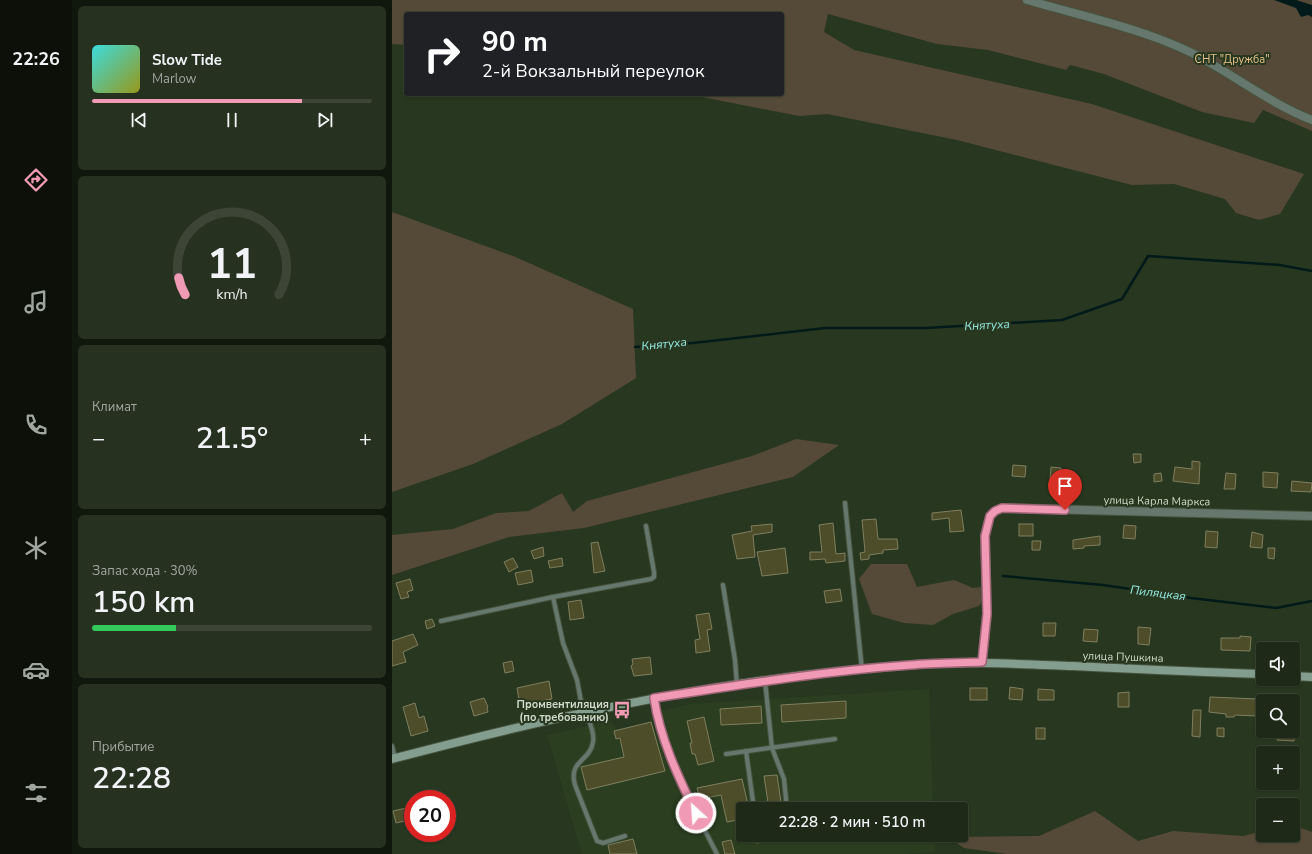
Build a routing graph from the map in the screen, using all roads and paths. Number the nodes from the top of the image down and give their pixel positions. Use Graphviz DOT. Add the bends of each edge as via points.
graph roads {
  1 [pos="1027,0"];
  2 [pos="1312,120"];
  3 [pos="845,503"];
  4 [pos="1312,516"];
  5 [pos="646,526"];
  6 [pos="723,585"];
  7 [pos="553,597"];
  8 [pos="441,622"];
  9 [pos="982,662"];
  10 [pos="862,670"];
  11 [pos="1256,674"];
  12 [pos="1300,676"];
  13 [pos="1312,676"];
  14 [pos="765,681"];
  15 [pos="737,685"];
  16 [pos="654,698"];
  17 [pos="585,712"];
  18 [pos="835,739"];
  19 [pos="392,746"];
  20 [pos="772,748"];
  21 [pos="746,752"];
  22 [pos="726,754"];
  23 [pos="394,759"];
  24 [pos="753,802"];
  25 [pos="786,802"];
  26 [pos="625,836"];
  27 [pos="717,854"];
  1 -- 2 [label="street" via="1134,31 1178,47 1284,108"];
  3 -- 10 [label="lane"];
  4 -- 9 [label="street, улица Карла Маркса" via="1002,508 995,511 990,516 985,536 987,614"];
  5 -- 7 [label="lane" via="654,577"];
  6 -- 15 [label="lane"];
  7 -- 8 [label="lane"];
  7 -- 17 [label="lane"];
  9 -- 10 [label="street, улица Пушкина"];
  9 -- 11 [label="street, улица Пушкина"];
  10 -- 14 [label="street, улица Пушкина"];
  12 -- 13 [label="street"];
  14 -- 15 [label="street, улица Пушкина"];
  14 -- 20 [label="lane"];
  15 -- 16 [label="street, улица Пушкина"];
  16 -- 17 [label="street, улица Пушкина"];
  16 -- 27 [label="lane" via="676,769"];
  17 -- 23 [label="street, улица Пушкина"];
  17 -- 26 [label="lane" via="593,742 574,770 575,785 596,841 603,843"];
  18 -- 20 [label="lane"];
  19 -- 23 [label="lane"];
  20 -- 21 [label="lane"];
  20 -- 25 [label="lane" via="784,779"];
  21 -- 22 [label="lane"];
  21 -- 24 [label="lane"];
}
